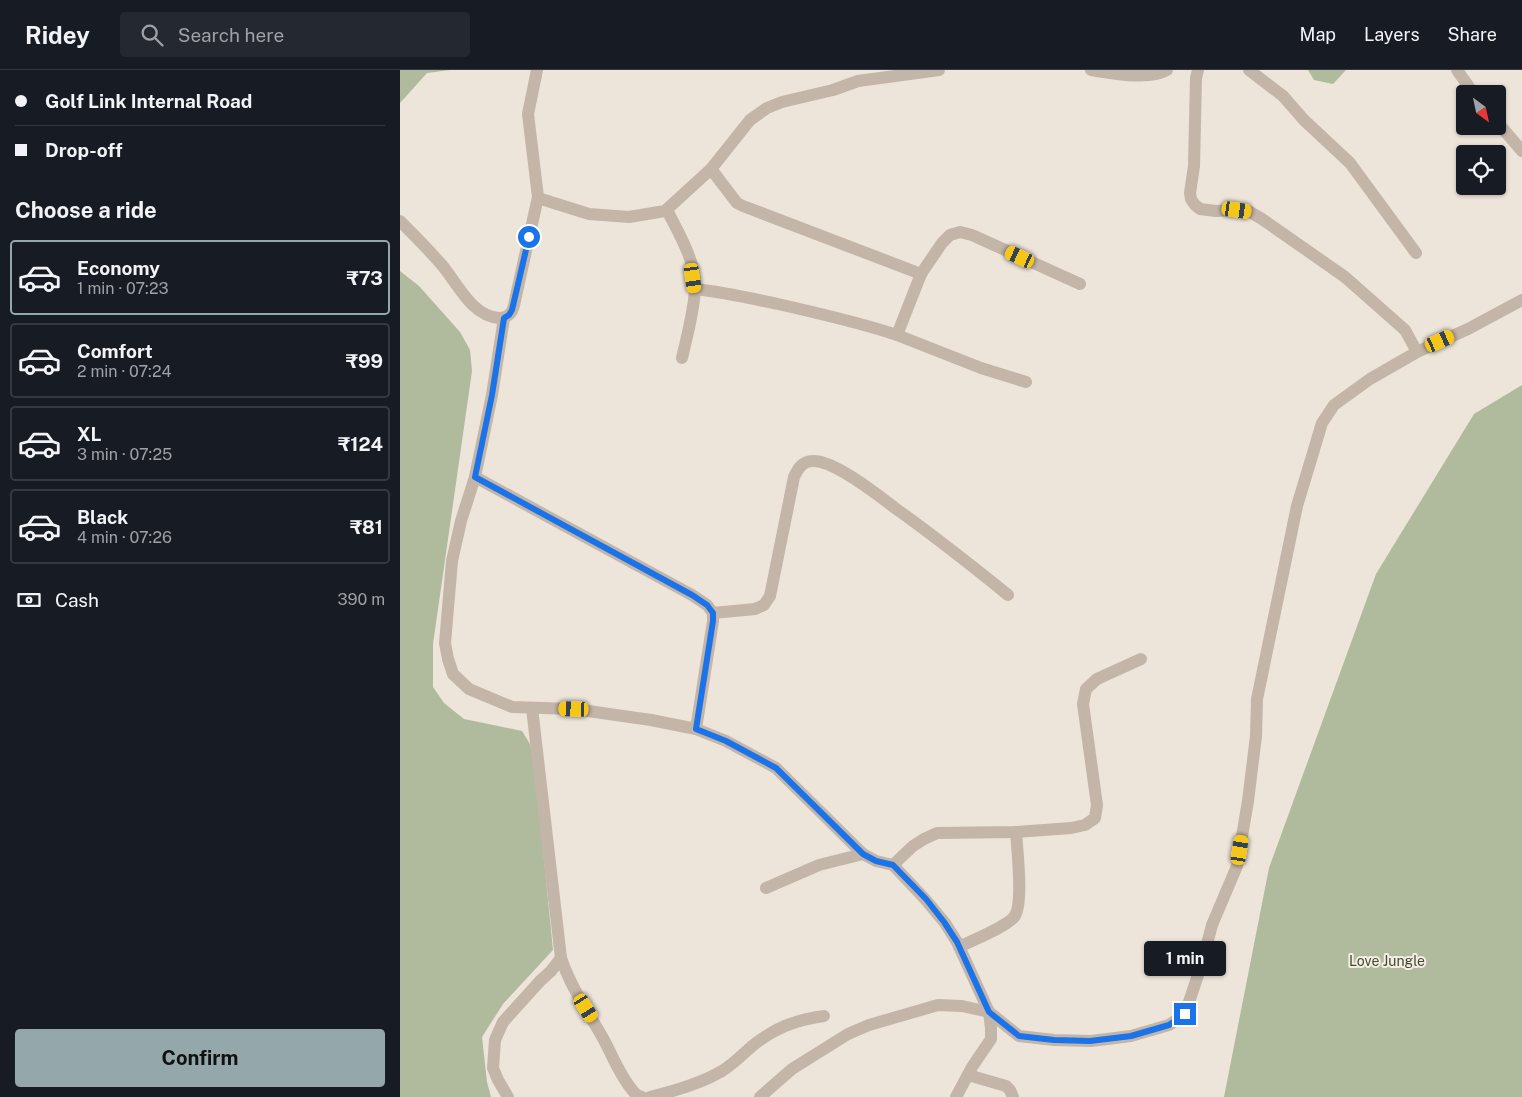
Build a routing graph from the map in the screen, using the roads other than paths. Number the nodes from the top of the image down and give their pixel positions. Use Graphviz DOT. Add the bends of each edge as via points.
graph roads {
  1 [pos="537,70"];
  2 [pos="939,70"];
  3 [pos="1091,70"];
  4 [pos="1167,70"];
  5 [pos="1198,70"];
  6 [pos="1249,70"];
  7 [pos="1457,70"];
  8 [pos="1468,85"];
  9 [pos="1506,132"];
  10 [pos="1522,151"];
  11 [pos="711,169"];
  12 [pos="538,198"];
  13 [pos="666,210"];
  14 [pos="400,221"];
  15 [pos="1416,252"];
  16 [pos="921,274"];
  17 [pos="1080,284"];
  18 [pos="695,289"];
  19 [pos="1522,300"];
  20 [pos="504,318"];
  21 [pos="897,335"];
  22 [pos="1417,352"];
  23 [pos="682,358"];
  24 [pos="1026,382"];
  25 [pos="475,477"];
  26 [pos="1008,595"];
  27 [pos="713,613"];
  28 [pos="1141,659"];
  29 [pos="532,708"];
  30 [pos="696,729"];
  31 [pos="1016,832"];
  32 [pos="863,854"];
  33 [pos="893,865"];
  34 [pos="766,888"];
  35 [pos="960,947"];
  36 [pos="561,958"];
  37 [pos="989,1012"];
  38 [pos="824,1016"];
  39 [pos="968,1075"];
  40 [pos="508,1097"];
  41 [pos="642,1097"];
  42 [pos="650,1097"];
  43 [pos="760,1097"];
  44 [pos="956,1097"];
  45 [pos="1013,1097"];
  1 -- 12 [label="street" via="528,114"];
  2 -- 11 [label="street" via="858,81 767,108 750,120"];
  3 -- 4 [label="street" via="1143,75"];
  5 -- 22 [label="street" via="1190,193 1194,205 1216,211 1250,212 1262,219 1345,277 1405,330"];
  6 -- 15 [label="street" via="1282,96 1350,162"];
  7 -- 8 [label="street"];
  9 -- 10 [label="street"];
  11 -- 13 [label="street"];
  11 -- 16 [label="street" via="737,203"];
  12 -- 13 [label="street" via="589,214 629,217"];
  12 -- 20 [label="street" via="512,310"];
  13 -- 18 [label="street" via="686,250"];
  14 -- 20 [label="street" via="442,265 475,308 492,317"];
  16 -- 17 [label="street" via="942,243 950,235 960,232"];
  16 -- 21 [label="street"];
  18 -- 21 [label="street" via="816,312"];
  18 -- 23 [label="street"];
  19 -- 22 [label="street"];
  20 -- 25 [label="street"];
  21 -- 24 [label="street"];
  22 -- 37 [label="street" via="1370,379 1334,405 1322,423 1295,514 1257,699 1256,736 1238,866 1212,925 1185,1014 1169,1025 1131,1036 1090,1041 1019,1036"];
  25 -- 27 [label="street" via="692,595"];
  25 -- 29 [label="street" via="460,521 452,561 446,643 448,659 453,674 469,690 512,707"];
  26 -- 27 [label="street" via="956,552 857,480 825,463 812,460 803,463 794,477 770,596 764,605 755,609"];
  27 -- 30 [label="street"];
  28 -- 31 [label="street" via="1097,679 1086,689 1083,704 1097,805 1095,818 1085,825 1071,828"];
  29 -- 30 [label="street" via="574,709"];
  29 -- 36 [label="street"];
  30 -- 32 [label="street" via="776,768"];
  31 -- 33 [label="street" via="937,833 913,846"];
  31 -- 35 [label="street" via="1018,911 1005,924"];
  32 -- 33 [label="street"];
  32 -- 34 [label="street" via="818,865"];
  33 -- 35 [label="street" via="926,899"];
  35 -- 37 [label="street"];
  36 -- 40 [label="street" via="503,1022 495,1040 493,1068"];
  36 -- 41 [label="street" via="577,995 622,1076"];
  37 -- 39 [label="street" via="991,1039"];
  37 -- 43 [label="street" via="938,1005 869,1024 792,1069"];
  38 -- 42 [label="street" via="804,1019 771,1033 710,1078"];
  39 -- 44 [label="street"];
  39 -- 45 [label="street" via="1006,1086"];
}
